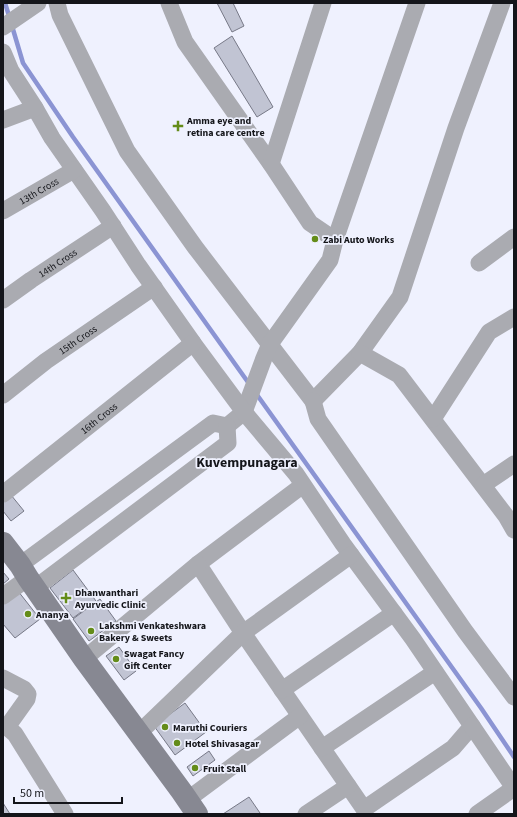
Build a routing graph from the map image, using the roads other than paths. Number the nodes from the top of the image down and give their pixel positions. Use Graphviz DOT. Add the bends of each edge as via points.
graph roads {
  1 [pos="38,3"];
  2 [pos="56,3"];
  3 [pos="169,3"];
  4 [pos="323,3"];
  5 [pos="417,3"];
  6 [pos="502,3"];
  7 [pos="3,27"];
  8 [pos="3,52"];
  9 [pos="35,108"];
  10 [pos="3,120"];
  11 [pos="271,164"];
  12 [pos="74,170"];
  13 [pos="3,211"];
  14 [pos="113,226"];
  15 [pos="514,237"];
  16 [pos="336,240"];
  17 [pos="479,263"];
  18 [pos="154,287"];
  19 [pos="3,300"];
  20 [pos="514,317"];
  21 [pos="193,343"];
  22 [pos="267,351"];
  23 [pos="360,353"];
  24 [pos="3,395"];
  25 [pos="313,401"];
  26 [pos="246,406"];
  27 [pos="433,419"];
  28 [pos="227,426"];
  29 [pos="514,464"];
  30 [pos="303,485"];
  31 [pos="483,485"];
  32 [pos="3,494"];
  33 [pos="514,530"];
  34 [pos="3,543"];
  35 [pos="351,555"];
  36 [pos="198,564"];
  37 [pos="27,577"];
  38 [pos="3,596"];
  39 [pos="394,613"];
  40 [pos="244,633"];
  41 [pos="84,659"];
  42 [pos="435,672"];
  43 [pos="3,678"];
  44 [pos="282,690"];
  45 [pos="514,697"];
  46 [pos="300,716"];
  47 [pos="5,726"];
  48 [pos="472,726"];
  49 [pos="138,733"];
  50 [pos="322,748"];
  51 [pos="348,786"];
  52 [pos="514,788"];
  53 [pos="192,807"];
  54 [pos="365,812"];
  55 [pos="65,814"];
  56 [pos="306,814"];
  57 [pos="477,814"];
  1 -- 7 [label="street"];
  2 -- 22 [label="street" via="127,151"];
  3 -- 11 [label="street" via="185,42"];
  4 -- 11 [label="street"];
  5 -- 16 [label="street"];
  6 -- 23 [label="street" via="456,128 400,298"];
  8 -- 9 [label="street" via="11,71"];
  9 -- 10 [label="street"];
  9 -- 12 [label="street"];
  11 -- 16 [label="street" via="310,223"];
  12 -- 13 [label="street, 13th Cross"];
  12 -- 14 [label="street"];
  14 -- 18 [label="street"];
  14 -- 19 [label="street, 14th Cross"];
  15 -- 17 [label="street"];
  16 -- 22 [label="street" via="330,260"];
  18 -- 21 [label="street"];
  18 -- 24 [label="street, 15th Cross" via="46,361"];
  20 -- 27 [label="street" via="489,332"];
  21 -- 26 [label="street"];
  21 -- 32 [label="street, 16th Cross"];
  22 -- 25 [label="street"];
  22 -- 26 [label="street"];
  23 -- 25 [label="street"];
  23 -- 27 [label="street" via="399,375"];
  25 -- 45 [label="street" via="318,419 326,432"];
  26 -- 28 [label="street"];
  26 -- 30 [label="street"];
  27 -- 31 [label="street"];
  28 -- 37 [label="street" via="213,423"];
  28 -- 37 [label="street" via="228,443"];
  29 -- 31 [label="street"];
  30 -- 35 [label="street"];
  30 -- 36 [label="street"];
  31 -- 33 [label="street"];
  34 -- 37 [label="street"];
  35 -- 39 [label="street"];
  35 -- 40 [label="street"];
  36 -- 40 [label="street"];
  36 -- 41 [label="street"];
  37 -- 38 [label="street"];
  37 -- 41 [label="street"];
  39 -- 42 [label="street"];
  39 -- 44 [label="street"];
  40 -- 44 [label="street"];
  40 -- 49 [label="street"];
  41 -- 49 [label="street"];
  42 -- 48 [label="street"];
  42 -- 50 [label="street"];
  43 -- 47 [label="street" via="24,688 28,694 27,699"];
  44 -- 46 [label="street"];
  46 -- 50 [label="street"];
  46 -- 53 [label="street"];
  47 -- 55 [label="street" via="15,734"];
  48 -- 52 [label="street"];
  48 -- 54 [label="street" via="453,748"];
  49 -- 53 [label="street"];
  50 -- 51 [label="street"];
  51 -- 54 [label="street"];
  51 -- 56 [label="street"];
  52 -- 57 [label="street"];
}
